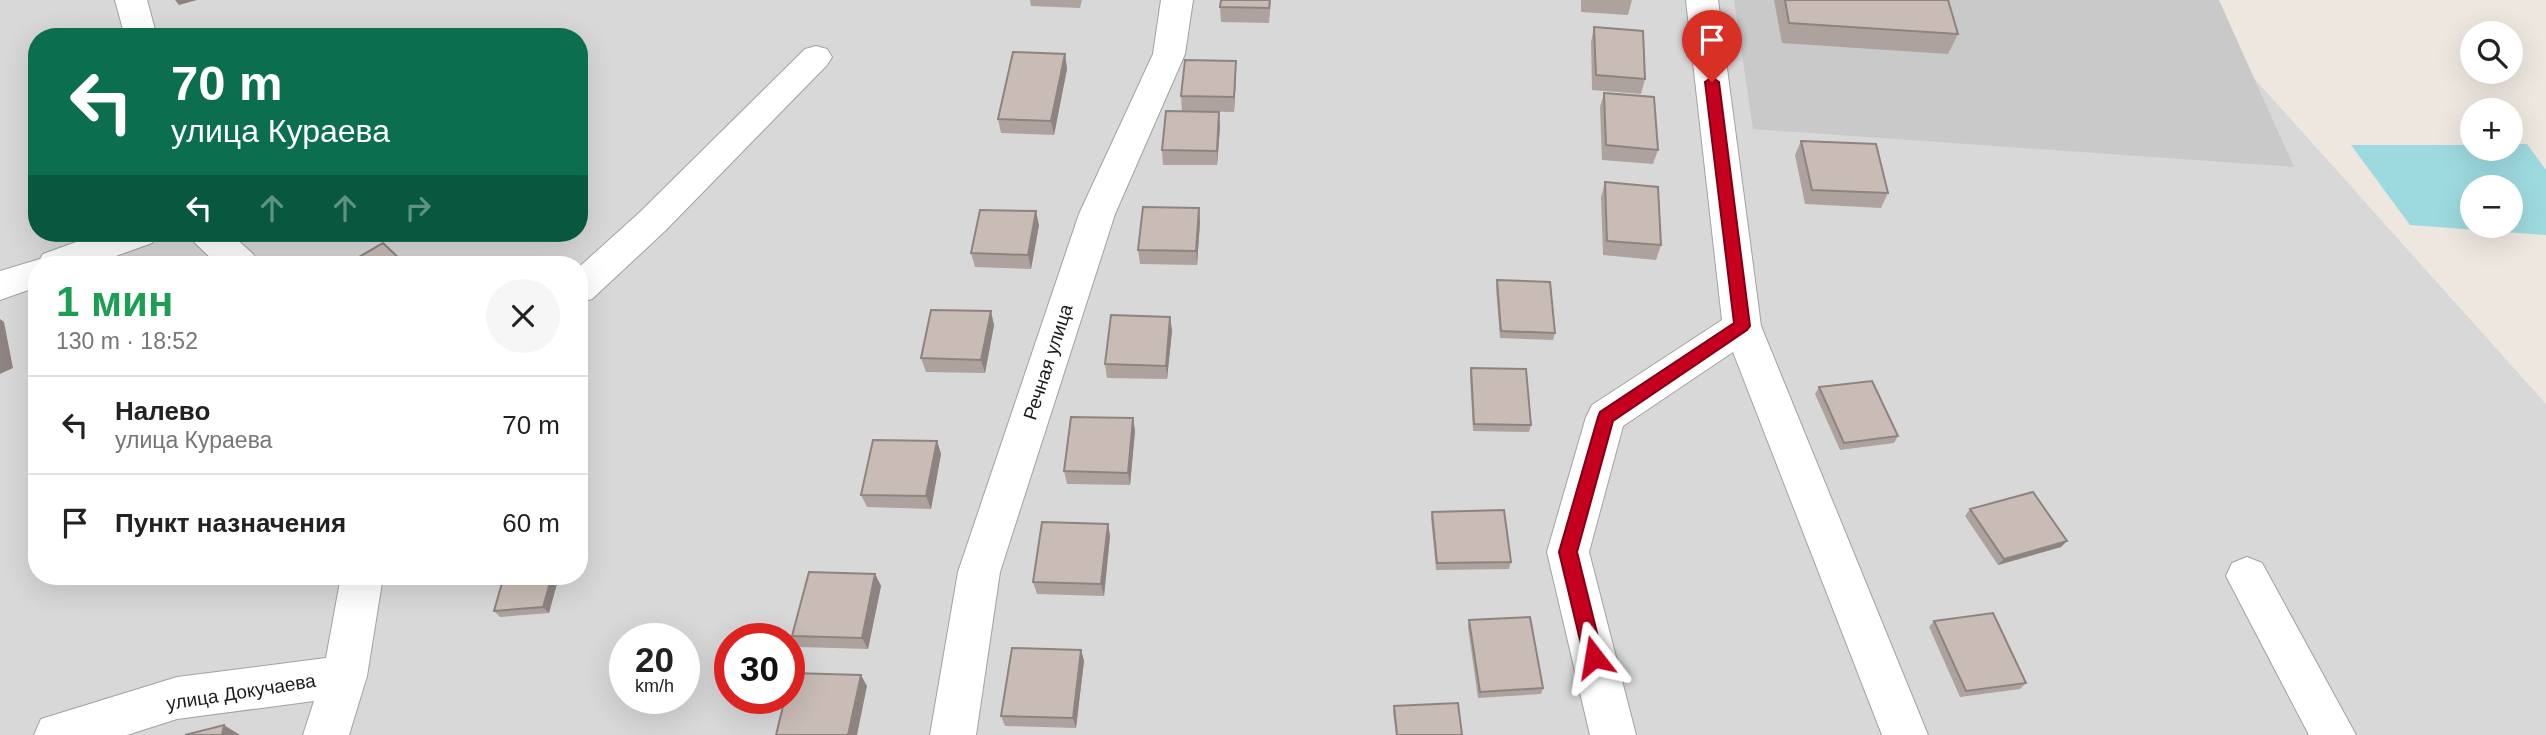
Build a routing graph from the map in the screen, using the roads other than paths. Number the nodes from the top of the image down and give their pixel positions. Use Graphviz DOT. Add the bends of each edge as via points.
graph roads {
  1 [pos="131,0"];
  2 [pos="1177,0"];
  3 [pos="1702,0"];
  4 [pos="139,28"];
  5 [pos="816,57"];
  6 [pos="115,242"];
  7 [pos="217,242"];
  8 [pos="77,256"];
  9 [pos="232,256"];
  10 [pos="28,275"];
  11 [pos="588,281"];
  12 [pos="0,286"];
  13 [pos="1742,326"];
  14 [pos="2248,576"];
  15 [pos="360,585"];
  16 [pos="345,676"];
  17 [pos="57,735"];
  18 [pos="326,735"];
  19 [pos="953,735"];
  20 [pos="1613,735"];
  21 [pos="1905,735"];
  22 [pos="2333,735"];
  1 -- 4 [label="street"];
  2 -- 19 [label="street, Речная улица" via="1169,54 1097,214 979,572"];
  3 -- 13 [label="street"];
  5 -- 11 [label="street"];
  6 -- 8 [label="street"];
  7 -- 9 [label="street"];
  10 -- 12 [label="street"];
  13 -- 20 [label="street" via="1606,417 1568,552"];
  13 -- 21 [label="street"];
  14 -- 22 [label="street"];
  15 -- 16 [label="street"];
  16 -- 17 [label="street, улица Докучаева" via="177,698"];
  16 -- 18 [label="street"];
}
